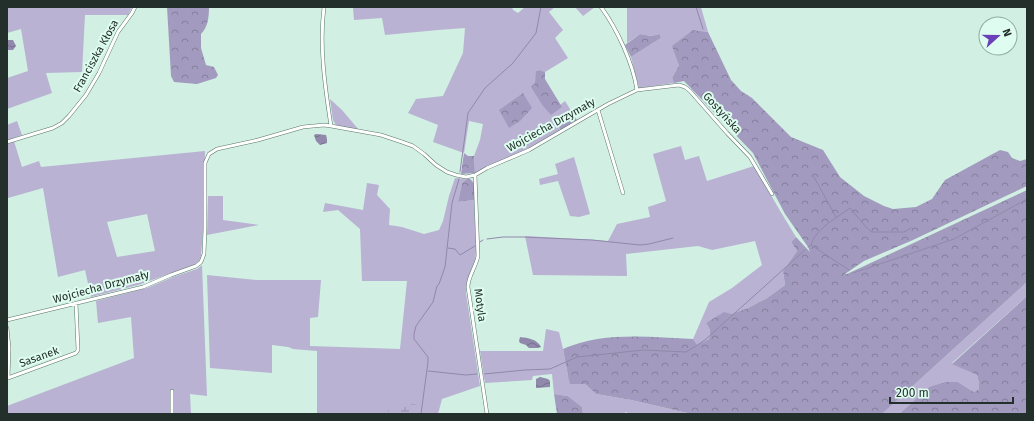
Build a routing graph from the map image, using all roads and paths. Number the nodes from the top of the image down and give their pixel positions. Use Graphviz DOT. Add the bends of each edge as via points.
graph roads {
  1 [pos="135,7"];
  2 [pos="324,7"];
  3 [pos="601,7"];
  4 [pos="637,90"];
  5 [pos="598,110"];
  6 [pos="331,126"];
  7 [pos="7,142"];
  8 [pos="475,175"];
  9 [pos="623,193"];
  10 [pos="772,194"];
  11 [pos="76,303"];
  12 [pos="7,320"];
  13 [pos="7,328"];
  14 [pos="172,391"];
  15 [pos="172,414"];
  16 [pos="487,414"];
  1 -- 7 [label="street, Franciszka Kłosa" via="118,32 86,95 62,123"];
  2 -- 6 [label="street" via="323,66"];
  3 -- 4 [label="street" via="628,58"];
  4 -- 5 [label="street, Wojciecha Drzymały"];
  4 -- 10 [label="street, Gostyńska" via="679,85 685,87 750,157"];
  5 -- 8 [label="street, Wojciecha Drzymały" via="529,150"];
  5 -- 9 [label="street"];
  6 -- 8 [label="street, Wojciecha Drzymały" via="381,135 402,142 413,146 447,172 466,177"];
  6 -- 11 [label="street, Wojciecha Drzymały" via="303,127 212,151 205,163 204,254 201,262 143,287"];
  8 -- 16 [label="street, Motyla" via="478,256 468,287"];
  11 -- 12 [label="street, Wojciecha Drzymały"];
  11 -- 13 [label="street, Sasanek" via="76,353 8,378"];
  14 -- 15 [label="street"];
}
